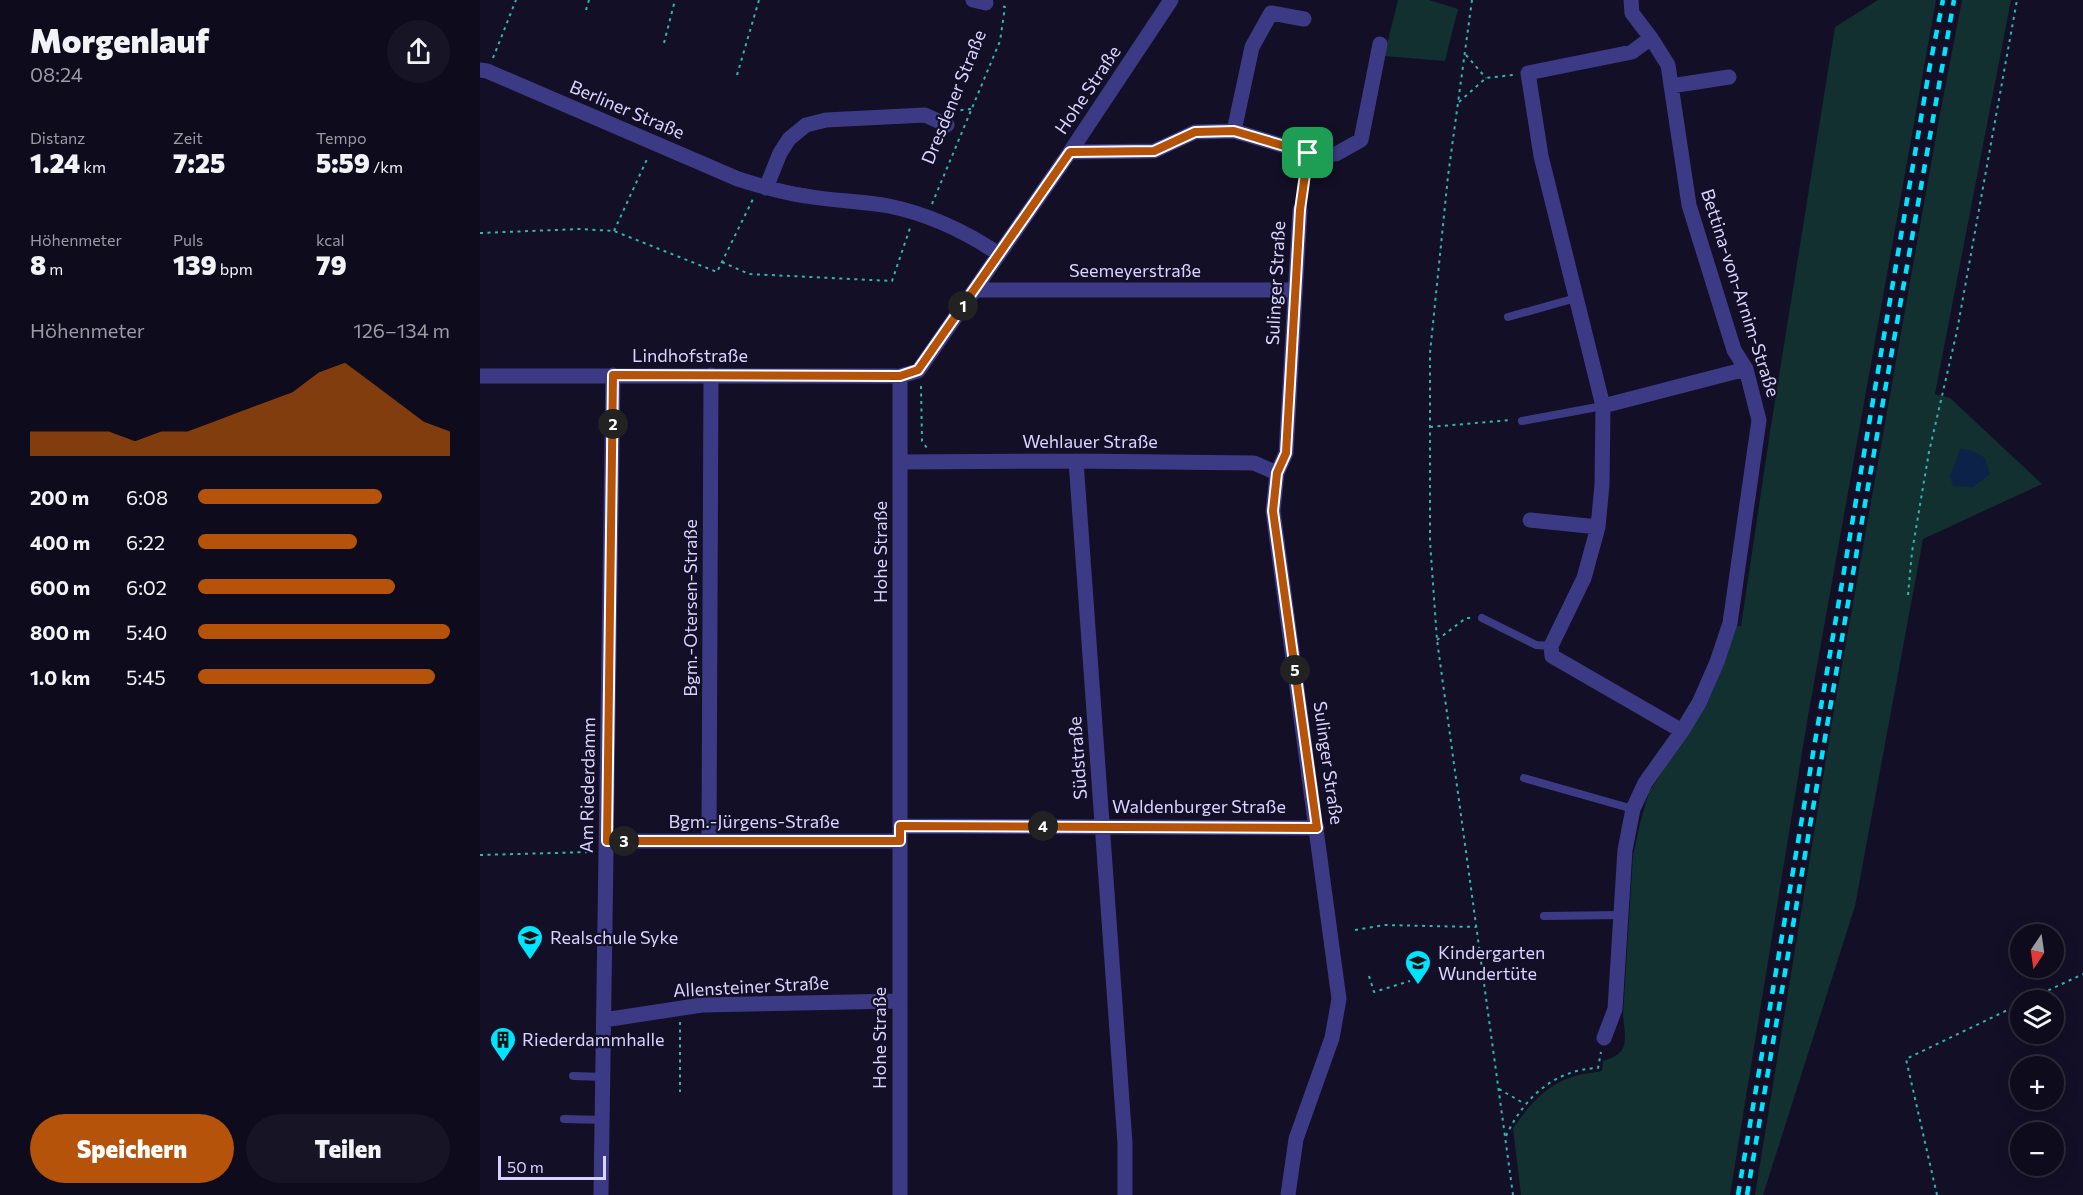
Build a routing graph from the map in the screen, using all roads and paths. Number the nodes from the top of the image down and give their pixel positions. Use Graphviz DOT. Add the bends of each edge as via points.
graph roads {
  1 [pos="516,0"];
  2 [pos="589,0"];
  3 [pos="675,0"];
  4 [pos="759,0"];
  5 [pos="1171,0"];
  6 [pos="1472,0"];
  7 [pos="1631,0"];
  8 [pos="2017,0"];
  9 [pos="979,2"];
  10 [pos="586,10"];
  11 [pos="1304,19"];
  12 [pos="1651,38"];
  13 [pos="664,43"];
  14 [pos="1380,44"];
  15 [pos="1465,54"];
  16 [pos="484,71"];
  17 [pos="1528,73"];
  18 [pos="737,75"];
  19 [pos="1730,77"];
  20 [pos="1486,78"];
  21 [pos="1671,86"];
  22 [pos="1459,102"];
  23 [pos="947,125"];
  24 [pos="1234,131"];
  25 [pos="655,143"];
  26 [pos="1070,152"];
  27 [pos="1308,153"];
  28 [pos="762,187"];
  29 [pos="1300,210"];
  30 [pos="921,216"];
  31 [pos="614,231"];
  32 [pos="480,233"];
  33 [pos="999,254"];
  34 [pos="722,262"];
  35 [pos="975,290"];
  36 [pos="1295,290"];
  37 [pos="1576,298"];
  38 [pos="1508,317"];
  39 [pos="1746,369"];
  40 [pos="918,370"];
  41 [pos="613,375"];
  42 [pos="711,375"];
  43 [pos="480,376"];
  44 [pos="900,376"];
  45 [pos="1603,406"];
  46 [pos="1522,421"];
  47 [pos="1430,427"];
  48 [pos="1076,461"];
  49 [pos="900,462"];
  50 [pos="938,462"];
  51 [pos="1277,473"];
  52 [pos="1530,520"];
  53 [pos="1598,527"];
  54 [pos="1908,595"];
  55 [pos="1482,618"];
  56 [pos="1437,640"];
  57 [pos="1551,646"];
  58 [pos="1682,731"];
  59 [pos="1524,778"];
  60 [pos="1633,809"];
  61 [pos="1102,826"];
  62 [pos="1317,828"];
  63 [pos="900,833"];
  64 [pos="709,841"];
  65 [pos="607,846"];
  66 [pos="480,855"];
  67 [pos="1621,915"];
  68 [pos="1544,916"];
  69 [pos="1476,927"];
  70 [pos="1355,930"];
  71 [pos="2083,974"];
  72 [pos="1369,976"];
  73 [pos="1410,981"];
  74 [pos="2049,990"];
  75 [pos="900,1001"];
  76 [pos="680,1009"];
  77 [pos="2010,1009"];
  78 [pos="604,1020"];
  79 [pos="1604,1038"];
  80 [pos="573,1076"];
  81 [pos="603,1077"];
  82 [pos="1499,1089"];
  83 [pos="680,1092"];
  84 [pos="1525,1104"];
  85 [pos="564,1119"];
  86 [pos="602,1120"];
  87 [pos="1506,1136"];
  88 [pos="601,1195"];
  89 [pos="900,1195"];
  90 [pos="1125,1195"];
  91 [pos="1288,1195"];
  92 [pos="1513,1195"];
  93 [pos="1937,1195"];
  1 -- 16 [label="path"];
  2 -- 10 [label="path"];
  3 -- 13 [label="path"];
  4 -- 18 [label="path"];
  5 -- 26 [label="street, Hohe Straße"];
  6 -- 15 [label="path"];
  7 -- 12 [label="street, Bettina-von-Arnim-Straße" via="1632,13"];
  8 -- 54 [label="path" via="1957,331 1929,452"];
  9 -- 30 [label="path, Dresdener Straße" via="1005,7 1000,41"];
  11 -- 24 [label="street" via="1271,13 1252,47"];
  12 -- 17 [label="street" via="1632,52"];
  12 -- 21 [label="street, Bettina-von-Arnim-Straße" via="1668,65"];
  14 -- 27 [label="street" via="1361,140 1336,154"];
  15 -- 20 [label="path"];
  15 -- 22 [label="path"];
  16 -- 25 [label="street, Berliner Straße"];
  17 -- 20 [label="path"];
  17 -- 37 [label="street" via="1541,156"];
  19 -- 21 [label="street"];
  20 -- 22 [label="path"];
  21 -- 39 [label="street, Bettina-von-Arnim-Straße" via="1689,205 1734,350"];
  22 -- 47 [label="path" via="1430,353"];
  23 -- 28 [label="street, Dresdener Straße" via="925,115 826,120 806,125 789,139"];
  24 -- 26 [label="street" via="1195,132 1154,151"];
  24 -- 27 [label="street"];
  25 -- 28 [label="street, Berliner Straße"];
  25 -- 31 [label="path"];
  26 -- 33 [label="street, Hohe Straße"];
  27 -- 29 [label="path, Sulinger Straße"];
  28 -- 30 [label="street, Berliner Straße" via="889,206"];
  28 -- 34 [label="path"];
  29 -- 36 [label="street, Sulinger Straße"];
  30 -- 33 [label="street, Berliner Straße" via="980,241"];
  30 -- 34 [label="path" via="892,281 749,274"];
  31 -- 32 [label="path"];
  31 -- 34 [label="path" via="717,272"];
  33 -- 35 [label="street, Hohe Straße"];
  35 -- 36 [label="street, Seemeyerstraße"];
  35 -- 40 [label="street, Hohe Straße"];
  36 -- 51 [label="street, Sulinger Straße" via="1286,453"];
  37 -- 38 [label="lane"];
  37 -- 45 [label="street"];
  39 -- 45 [label="street"];
  39 -- 58 [label="street, Bettina-von-Arnim-Straße" via="1759,420 1730,623 1699,703"];
  40 -- 44 [label="street"];
  40 -- 50 [label="path" via="922,441"];
  41 -- 42 [label="street, Lindhofstraße"];
  41 -- 43 [label="street, Lindhofstraße"];
  41 -- 65 [label="street, Am Riederdamm"];
  42 -- 44 [label="street, Lindhofstraße"];
  42 -- 64 [label="street, Bgm.-Otersen-Straße"];
  44 -- 49 [label="street, Hohe Straße"];
  45 -- 46 [label="lane"];
  45 -- 53 [label="street"];
  46 -- 47 [label="path"];
  47 -- 56 [label="path" via="1430,541"];
  48 -- 50 [label="street, Wehlauer Straße"];
  48 -- 51 [label="street, Wehlauer Straße" via="1254,464"];
  48 -- 61 [label="street, Südstraße"];
  49 -- 50 [label="street, Wehlauer Straße"];
  49 -- 63 [label="street, Hohe Straße"];
  51 -- 62 [label="street, Sulinger Straße" via="1273,511"];
  52 -- 53 [label="street"];
  53 -- 57 [label="street" via="1584,578"];
  55 -- 56 [label="path" via="1466,618"];
  55 -- 57 [label="lane" via="1536,645"];
  56 -- 69 [label="path"];
  57 -- 58 [label="street" via="1552,657"];
  58 -- 60 [label="street, Bettina-von-Arnim-Straße" via="1645,783"];
  59 -- 60 [label="lane"];
  60 -- 67 [label="street, Bettina-von-Arnim-Straße" via="1625,850"];
  61 -- 62 [label="street, Waldenburger Straße"];
  61 -- 63 [label="street, Waldenburger Straße"];
  61 -- 90 [label="street, Südstraße" via="1125,1143"];
  62 -- 91 [label="street, Sulinger Straße" via="1339,999 1332,1038 1296,1138"];
  63 -- 64 [label="street, Bgm.-Jürgens-Straße"];
  63 -- 75 [label="street, Hohe Straße"];
  64 -- 65 [label="street, Bgm.-Jürgens-Straße"];
  65 -- 66 [label="path"];
  65 -- 78 [label="street, Am Riederdamm"];
  67 -- 68 [label="lane"];
  67 -- 79 [label="street, Bettina-von-Arnim-Straße" via="1615,1009"];
  69 -- 70 [label="path" via="1384,925"];
  69 -- 82 [label="path"];
  71 -- 74 [label="path"];
  72 -- 73 [label="path" via="1374,992"];
  75 -- 76 [label="street, Allensteiner Straße" via="702,1005"];
  75 -- 89 [label="street, Hohe Straße"];
  76 -- 78 [label="street, Allensteiner Straße"];
  76 -- 83 [label="path"];
  77 -- 93 [label="path" via="1906,1059"];
  78 -- 81 [label="street, Am Riederdamm"];
  79 -- 84 [label="path" via="1598,1068 1555,1078"];
  80 -- 81 [label="lane"];
  81 -- 86 [label="street, Am Riederdamm"];
  82 -- 84 [label="path"];
  82 -- 87 [label="path"];
  84 -- 87 [label="path"];
  85 -- 86 [label="lane"];
  86 -- 88 [label="street, Am Riederdamm"];
  87 -- 92 [label="path"];
}
